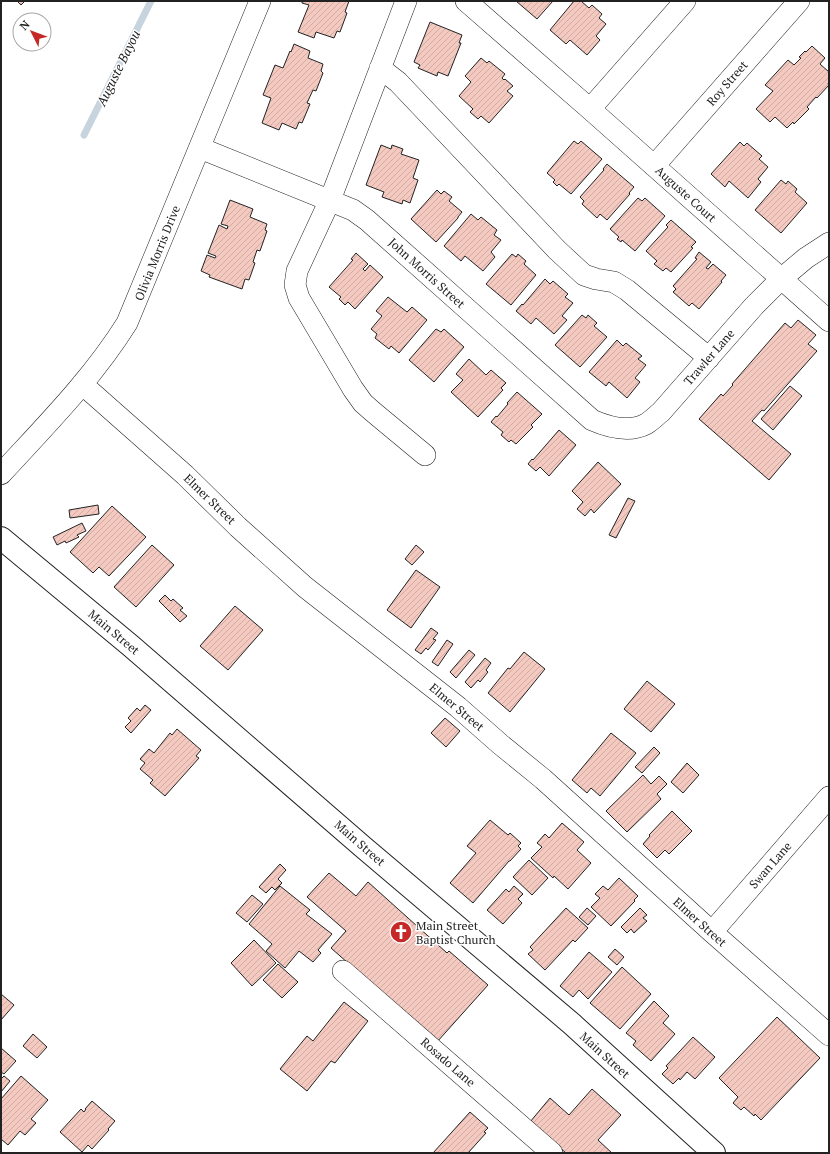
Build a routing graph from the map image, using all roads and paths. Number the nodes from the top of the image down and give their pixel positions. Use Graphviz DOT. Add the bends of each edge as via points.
graph roads {
  1 [pos="260,1"];
  2 [pos="406,1"];
  3 [pos="466,1"];
  4 [pos="685,1"];
  5 [pos="799,1"];
  6 [pos="380,68"];
  7 [pos="590,109"];
  8 [pos="200,148"];
  9 [pos="654,166"];
  10 [pos="330,200"];
  11 [pos="829,243"];
  12 [pos="781,279"];
  13 [pos="829,321"];
  14 [pos="708,358"];
  15 [pos="82,384"];
  16 [pos="632,428"];
  17 [pos="425,455"];
  18 [pos="1,474"];
  19 [pos="1,538"];
  20 [pos="829,797"];
  21 [pos="712,932"];
  22 [pos="343,971"];
  23 [pos="829,1035"];
  24 [pos="552,1153"];
  25 [pos="714,1153"];
  1 -- 8 [label="street, Olivia Morris Drive"];
  2 -- 6 [label="street"];
  3 -- 7 [label="street, Auguste Court"];
  4 -- 7 [label="street"];
  5 -- 9 [label="street, Roy Street"];
  6 -- 10 [label="street"];
  6 -- 14 [label="street" via="398,82 551,245 584,275 614,282 627,290"];
  7 -- 9 [label="street, Auguste Court"];
  8 -- 10 [label="street, John Morris Street"];
  8 -- 15 [label="street, Olivia Morris Drive" via="127,323 115,343"];
  9 -- 12 [label="street, Auguste Court"];
  10 -- 16 [label="street, John Morris Street" via="353,210 367,220 592,420 618,428"];
  10 -- 17 [label="street" via="297,271 296,286 299,298 363,403"];
  11 -- 12 [label="street"];
  12 -- 13 [label="street, Auguste Court"];
  12 -- 14 [label="street, Trawler Lane"];
  14 -- 16 [label="street, Trawler Lane" via="661,412 646,424"];
  15 -- 18 [label="street, Olivia Morris Drive"];
  15 -- 21 [label="street, Elmer Street" via="186,475 238,527 305,587 458,706"];
  19 -- 25 [label="street, Main Street" via="566,1019"];
  20 -- 21 [label="street, Swan Lane"];
  21 -- 23 [label="street, Elmer Street"];
  22 -- 24 [label="street, Rosado Lane"];
}
